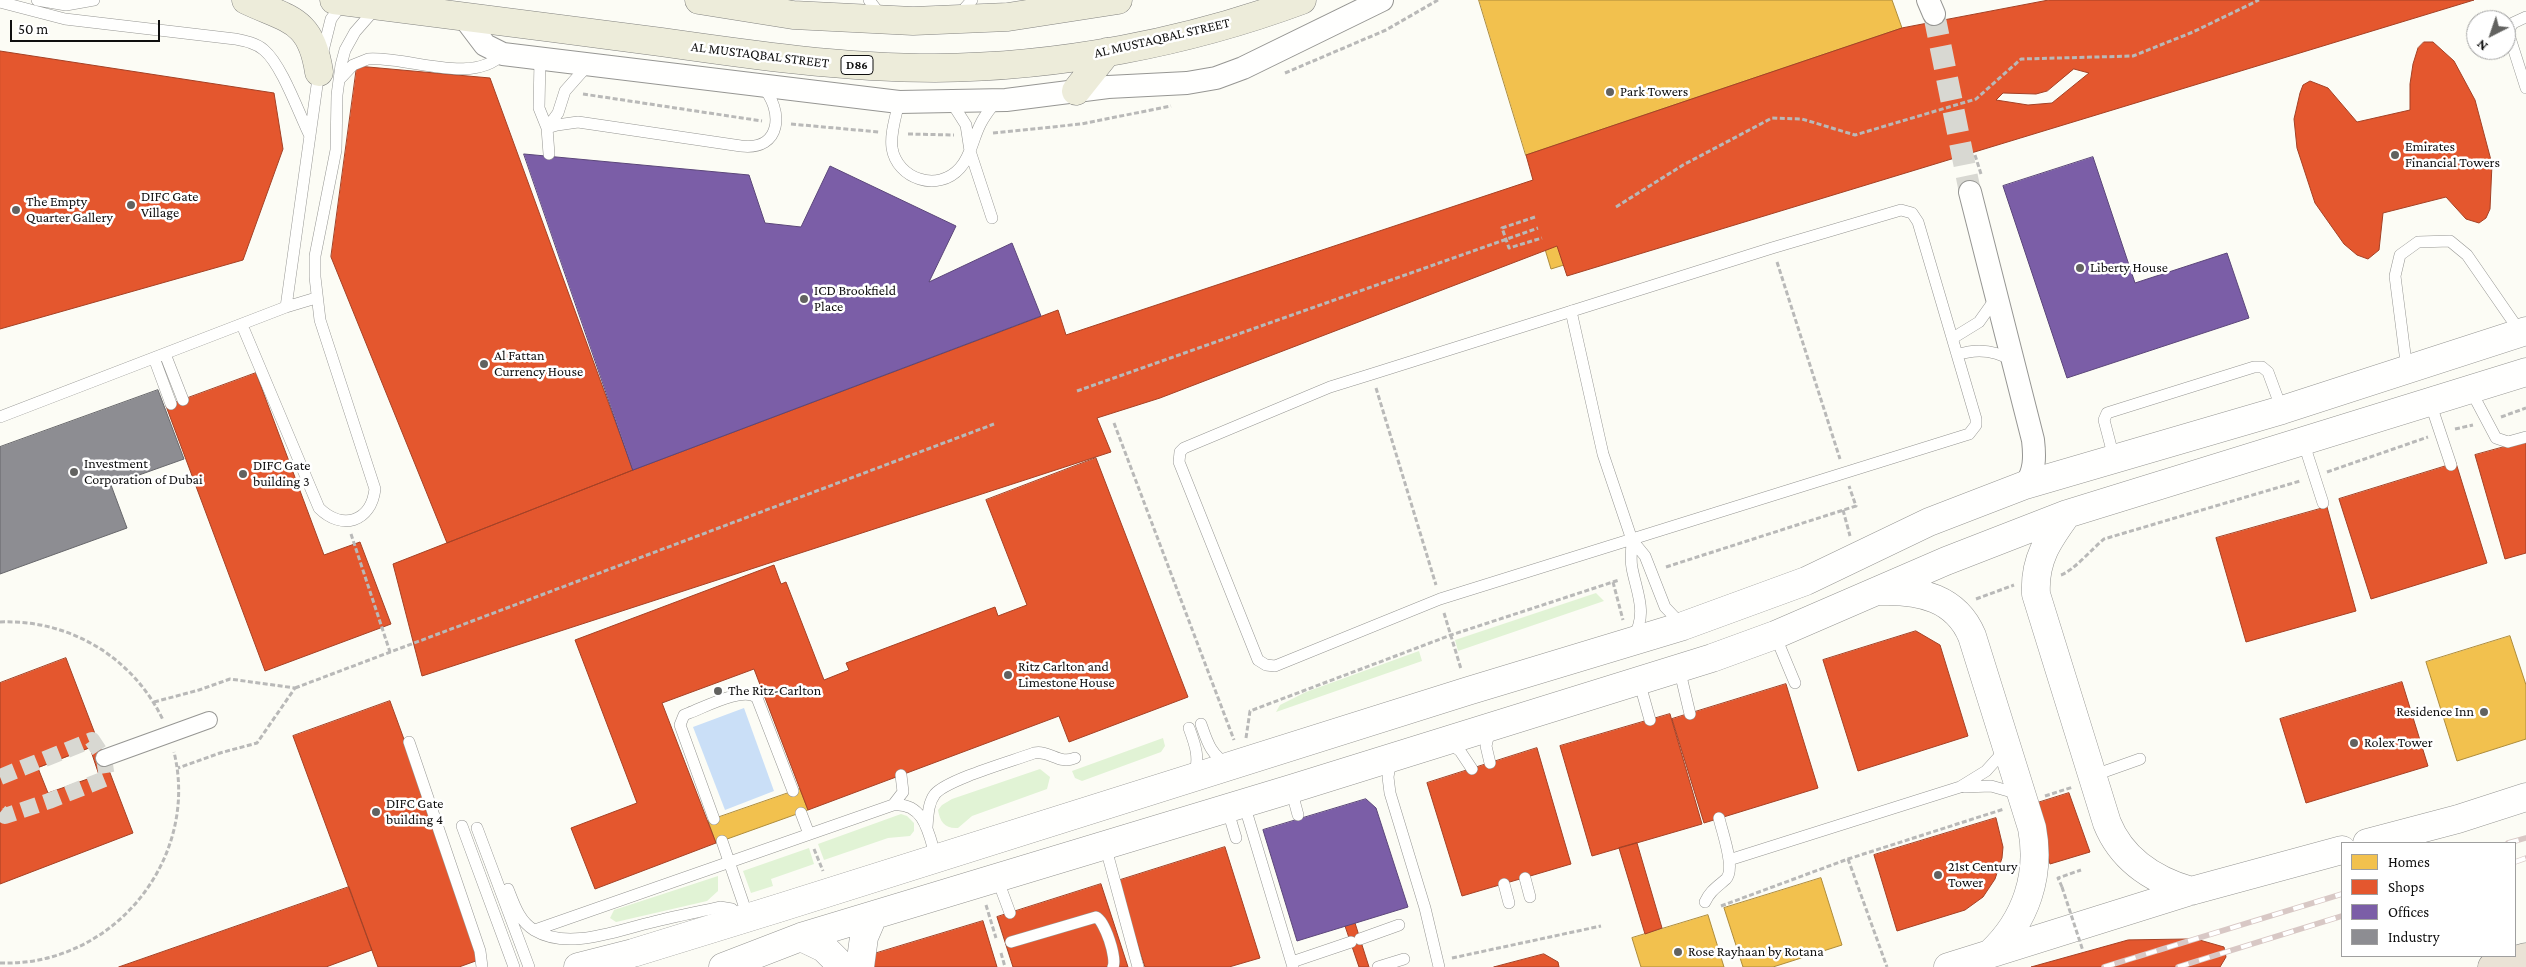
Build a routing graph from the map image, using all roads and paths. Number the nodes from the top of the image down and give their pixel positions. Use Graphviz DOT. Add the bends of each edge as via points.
graph roads {
  1 [pos="37,0"];
  2 [pos="94,0"];
  3 [pos="246,0"];
  4 [pos="341,0"];
  5 [pos="698,0"];
  6 [pos="972,0"];
  7 [pos="1118,0"];
  8 [pos="1302,0"];
  9 [pos="1382,0"];
  10 [pos="2259,0"];
  11 [pos="0,2"];
  12 [pos="380,5"];
  13 [pos="800,8"];
  14 [pos="877,10"];
  15 [pos="463,16"];
  16 [pos="2526,17"];
  17 [pos="954,20"];
  18 [pos="1107,52"];
  19 [pos="503,54"];
  20 [pos="540,59"];
  21 [pos="588,65"];
  22 [pos="329,76"];
  23 [pos="762,86"];
  24 [pos="2526,88"];
  25 [pos="1076,91"];
  26 [pos="996,101"];
  27 [pos="899,102"];
  28 [pos="952,103"];
  29 [pos="547,128"];
  30 [pos="310,136"];
  31 [pos="970,151"];
  32 [pos="549,154"];
  33 [pos="1970,192"];
  34 [pos="1616,207"];
  35 [pos="1535,217"];
  36 [pos="992,218"];
  37 [pos="1538,228"];
  38 [pos="1542,238"];
  39 [pos="1506,239"];
  40 [pos="1997,296"];
  41 [pos="316,298"];
  42 [pos="286,307"];
  43 [pos="1571,311"];
  44 [pos="242,325"];
  45 [pos="2523,332"];
  46 [pos="1952,338"];
  47 [pos="1957,355"];
  48 [pos="159,356"];
  49 [pos="2013,360"];
  50 [pos="2406,370"];
  51 [pos="2526,372"];
  52 [pos="1372,374"];
  53 [pos="2470,390"];
  54 [pos="1077,392"];
  55 [pos="183,400"];
  56 [pos="2430,402"];
  57 [pos="171,404"];
  58 [pos="2526,408"];
  59 [pos="2282,410"];
  60 [pos="0,417"];
  61 [pos="2486,422"];
  62 [pos="1114,423"];
  63 [pos="994,424"];
  64 [pos="2440,433"];
  65 [pos="2526,437"];
  66 [pos="2302,441"];
  67 [pos="2114,458"];
  68 [pos="2451,464"];
  69 [pos="2314,476"];
  70 [pos="2025,486"];
  71 [pos="2323,504"];
  72 [pos="2067,514"];
  73 [pos="346,521"];
  74 [pos="1632,540"];
  75 [pos="2035,578"];
  76 [pos="1613,582"];
  77 [pos="1878,591"];
  78 [pos="1440,599"];
  79 [pos="1958,613"];
  80 [pos="0,622"];
  81 [pos="1683,626"];
  82 [pos="1775,635"];
  83 [pos="1629,644"];
  84 [pos="390,652"];
  85 [pos="1679,668"];
  86 [pos="1639,681"];
  87 [pos="1795,683"];
  88 [pos="295,688"];
  89 [pos="1468,691"];
  90 [pos="154,702"];
  91 [pos="1690,714"];
  92 [pos="1224,715"];
  93 [pos="209,720"];
  94 [pos="1650,720"];
  95 [pos="1201,724"];
  96 [pos="1492,725"];
  97 [pos="1189,728"];
  98 [pos="169,734"];
  99 [pos="1444,740"];
  100 [pos="409,742"];
  101 [pos="2006,749"];
  102 [pos="1392,757"];
  103 [pos="104,758"];
  104 [pos="1075,758"];
  105 [pos="2140,758"];
  106 [pos="1490,763"];
  107 [pos="1232,766"];
  108 [pos="178,768"];
  109 [pos="1472,768"];
  110 [pos="901,775"];
  111 [pos="1191,779"];
  112 [pos="2085,785"];
  113 [pos="1960,787"];
  114 [pos="1291,789"];
  115 [pos="793,791"];
  116 [pos="2526,797"];
  117 [pos="2022,798"];
  118 [pos="893,805"];
  119 [pos="1235,805"];
  120 [pos="801,813"];
  121 [pos="1298,815"];
  122 [pos="1719,818"];
  123 [pos="714,819"];
  124 [pos="462,826"];
  125 [pos="477,828"];
  126 [pos="927,829"];
  127 [pos="809,834"];
  128 [pos="1236,838"];
  129 [pos="722,841"];
  130 [pos="2371,842"];
  131 [pos="1105,845"];
  132 [pos="2341,850"];
  133 [pos="936,858"];
  134 [pos="1848,859"];
  135 [pos="1729,860"];
  136 [pos="729,861"];
  137 [pos="2081,870"];
  138 [pos="1525,878"];
  139 [pos="988,881"];
  140 [pos="1504,884"];
  141 [pos="508,889"];
  142 [pos="830,891"];
  143 [pos="2190,891"];
  144 [pos="1530,898"];
  145 [pos="1705,902"];
  146 [pos="1509,904"];
  147 [pos="1719,907"];
  148 [pos="506,909"];
  149 [pos="518,913"];
  150 [pos="1010,913"];
  151 [pos="873,916"];
  152 [pos="743,919"];
  153 [pos="1399,925"];
  154 [pos="1601,926"];
  155 [pos="534,930"];
  156 [pos="801,937"];
  157 [pos="996,939"];
  158 [pos="1011,942"];
  159 [pos="999,948"];
  160 [pos="2083,951"];
  161 [pos="1991,953"];
  162 [pos="2526,957"];
  163 [pos="1404,959"];
  164 [pos="624,960"];
  165 [pos="0,962"];
  166 [pos="1293,964"];
  167 [pos="1439,964"];
  168 [pos="482,967"];
  169 [pos="514,967"];
  170 [pos="528,967"];
  171 [pos="578,967"];
  172 [pos="723,967"];
  173 [pos="843,967"];
  174 [pos="860,967"];
  175 [pos="1005,967"];
  176 [pos="1114,967"];
  177 [pos="1138,967"];
  178 [pos="1378,967"];
  179 [pos="1887,967"];
  180 [pos="1948,967"];
  181 [pos="2492,967"];
  1 -- 2 [label="lane" via="66,6"];
  3 -- 22 [label="main road" via="290,18 302,28"];
  4 -- 12 [label="main road, AL MUSTAQBAL STREET / D86"];
  4 -- 22 [label="lane" via="331,20"];
  5 -- 13 [label="main road"];
  6 -- 17 [label="lane"];
  7 -- 17 [label="main road" via="1052,11"];
  8 -- 18 [label="main road, AL MUSTAQBAL STREET / D86" via="1249,18"];
  9 -- 25 [label="street" via="1216,78"];
  10 -- 34 [label="path" via="2133,56 2021,59 1976,99 1855,135 1802,119 1772,118 1683,165"];
  11 -- 30 [label="lane" via="65,19 235,39 258,46 285,82"];
  12 -- 15 [label="main road, AL MUSTAQBAL STREET / D86"];
  12 -- 22 [label="lane" via="354,32"];
  13 -- 14 [label="main road"];
  14 -- 17 [label="main road"];
  15 -- 18 [label="main road, AL MUSTAQBAL STREET / D86" via="775,58 879,67 994,66"];
  15 -- 19 [label="street" via="485,44"];
  16 -- 24 [label="lane" via="2513,23 2509,33"];
  18 -- 25 [label="main road"];
  19 -- 20 [label="street"];
  19 -- 22 [label="lane" via="489,66 471,70 368,59"];
  20 -- 21 [label="street"];
  20 -- 29 [label="lane" via="539,108"];
  21 -- 23 [label="street"];
  21 -- 29 [label="lane" via="565,91 558,113"];
  22 -- 30 [label="lane"];
  22 -- 41 [label="lane" via="336,150 315,256"];
  23 -- 27 [label="street"];
  23 -- 29 [label="lane" via="772,98 777,116 774,133 756,146 578,122"];
  25 -- 26 [label="street"];
  26 -- 28 [label="street"];
  26 -- 31 [label="lane" via="980,124"];
  27 -- 28 [label="street"];
  27 -- 31 [label="lane" via="892,146 896,160 909,173 924,181 939,182 960,168"];
  28 -- 31 [label="lane" via="966,125"];
  29 -- 32 [label="lane"];
  30 -- 42 [label="lane"];
  31 -- 36 [label="lane"];
  33 -- 40 [label="street"];
  35 -- 39 [label="path" via="1502,228"];
  37 -- 39 [label="path"];
  38 -- 39 [label="path" via="1509,248"];
  39 -- 54 [label="path"];
  40 -- 46 [label="lane" via="1979,322"];
  40 -- 49 [label="street"];
  41 -- 42 [label="lane"];
  41 -- 73 [label="lane" via="326,341 375,489 371,506 365,513"];
  42 -- 44 [label="lane"];
  43 -- 46 [label="lane" via="1907,210 1918,222"];
  43 -- 52 [label="lane"];
  43 -- 74 [label="lane" via="1603,454"];
  44 -- 48 [label="lane"];
  44 -- 73 [label="lane" via="319,508 336,520"];
  45 -- 50 [label="street"];
  45 -- 50 [label="lane" via="2467,255 2450,241 2418,242 2400,255 2396,276"];
  46 -- 47 [label="lane"];
  47 -- 49 [label="lane" via="1988,351"];
  47 -- 74 [label="lane" via="1976,418 1976,425 1969,434"];
  48 -- 55 [label="lane"];
  48 -- 57 [label="lane"];
  48 -- 60 [label="lane"];
  49 -- 70 [label="street" via="2035,453"];
  50 -- 59 [label="street"];
  51 -- 53 [label="street"];
  52 -- 78 [label="path"];
  52 -- 78 [label="lane" via="1188,446 1180,452 1179,462 1256,656 1262,663 1275,666"];
  53 -- 56 [label="street"];
  53 -- 61 [label="lane"];
  56 -- 64 [label="lane"];
  56 -- 66 [label="street"];
  58 -- 61 [label="path"];
  59 -- 67 [label="street"];
  59 -- 67 [label="lane" via="2268,372 2262,367 2254,367 2107,413 2104,420"];
  61 -- 64 [label="path"];
  61 -- 65 [label="lane" via="2499,440 2508,442"];
  62 -- 92 [label="path"];
  63 -- 84 [label="path"];
  64 -- 68 [label="lane"];
  64 -- 69 [label="path"];
  66 -- 69 [label="lane"];
  66 -- 72 [label="street"];
  67 -- 70 [label="street"];
  69 -- 71 [label="lane"];
  69 -- 75 [label="path" via="2104,539 2069,572 2050,580"];
  70 -- 81 [label="street" via="1929,522 1806,582"];
  72 -- 75 [label="street" via="2043,549"];
  72 -- 77 [label="street"];
  73 -- 84 [label="path"];
  74 -- 78 [label="lane"];
  74 -- 81 [label="lane" via="1648,563 1665,607"];
  74 -- 83 [label="lane" via="1632,567 1642,606 1639,626"];
  75 -- 79 [label="path" via="1965,603"];
  75 -- 112 [label="street"];
  76 -- 83 [label="path"];
  77 -- 79 [label="street" via="1905,591 1932,597"];
  77 -- 82 [label="street"];
  78 -- 89 [label="path"];
  79 -- 101 [label="street" via="1972,636"];
  80 -- 90 [label="path" via="37,624 83,638 123,666"];
  81 -- 83 [label="street"];
  82 -- 85 [label="street"];
  82 -- 87 [label="lane"];
  83 -- 89 [label="street"];
  84 -- 88 [label="path"];
  85 -- 86 [label="street"];
  85 -- 91 [label="lane"];
  86 -- 94 [label="lane"];
  86 -- 96 [label="street"];
  88 -- 90 [label="path" via="230,679"];
  88 -- 108 [label="path" via="257,743"];
  89 -- 107 [label="street"];
  90 -- 98 [label="path"];
  93 -- 98 [label="street"];
  95 -- 107 [label="lane" via="1215,756"];
  96 -- 99 [label="street"];
  96 -- 106 [label="lane" via="1486,746"];
  97 -- 111 [label="lane" via="1197,763"];
  98 -- 103 [label="street"];
  98 -- 108 [label="path"];
  99 -- 102 [label="street"];
  99 -- 109 [label="lane" via="1460,751"];
  100 -- 168 [label="lane" via="478,943"];
  101 -- 113 [label="lane" via="1986,771"];
  101 -- 117 [label="street"];
  102 -- 114 [label="street"];
  102 -- 167 [label="lane" via="1388,777 1390,793"];
  104 -- 126 [label="lane" via="1060,760 1043,752 1034,753 945,785 933,796"];
  105 -- 112 [label="lane"];
  107 -- 111 [label="street"];
  108 -- 165 [label="path" via="179,808 171,847 154,883 130,913 98,938 62,954 24,962"];
  110 -- 118 [label="lane" via="903,792"];
  111 -- 133 [label="street"];
  112 -- 117 [label="path"];
  112 -- 143 [label="street" via="2120,848 2143,870"];
  113 -- 117 [label="lane" via="1990,786"];
  113 -- 135 [label="lane"];
  114 -- 119 [label="street"];
  114 -- 121 [label="lane"];
  115 -- 123 [label="lane" via="757,698 753,694 742,693 689,713 680,725"];
  116 -- 130 [label="street"];
  117 -- 134 [label="path"];
  117 -- 161 [label="street" via="2034,842 2034,872 2015,924"];
  118 -- 126 [label="lane" via="902,804 916,810"];
  118 -- 127 [label="lane"];
  119 -- 128 [label="lane"];
  119 -- 131 [label="street"];
  119 -- 166 [label="lane"];
  120 -- 127 [label="lane"];
  122 -- 135 [label="lane"];
  124 -- 169 [label="lane"];
  125 -- 148 [label="lane"];
  126 -- 133 [label="lane"];
  127 -- 136 [label="lane"];
  127 -- 142 [label="path"];
  129 -- 136 [label="lane"];
  131 -- 139 [label="street"];
  131 -- 177 [label="lane"];
  132 -- 143 [label="street"];
  133 -- 142 [label="street"];
  134 -- 147 [label="path"];
  134 -- 179 [label="path"];
  135 -- 145 [label="lane" via="1730,870 1726,879 1712,890"];
  136 -- 152 [label="lane"];
  136 -- 155 [label="lane"];
  137 -- 160 [label="path, bridge" via="2058,878"];
  138 -- 144 [label="lane"];
  139 -- 150 [label="lane"];
  139 -- 151 [label="street"];
  139 -- 157 [label="path"];
  140 -- 146 [label="lane"];
  141 -- 149 [label="lane"];
  142 -- 152 [label="street"];
  143 -- 161 [label="street"];
  148 -- 149 [label="lane"];
  148 -- 170 [label="lane"];
  149 -- 155 [label="lane"];
  151 -- 156 [label="street"];
  151 -- 174 [label="street" via="864,937"];
  152 -- 155 [label="lane" via="732,909 720,908 586,938 555,937"];
  152 -- 164 [label="street"];
  153 -- 166 [label="lane"];
  154 -- 167 [label="path"];
  156 -- 172 [label="street"];
  156 -- 173 [label="street" via="824,948"];
  158 -- 176 [label="lane" via="1096,917 1101,920 1112,949"];
  159 -- 175 [label="path"];
  161 -- 180 [label="street"];
  162 -- 181 [label="highway"];
  163 -- 178 [label="lane"];
  164 -- 171 [label="street"];
}
